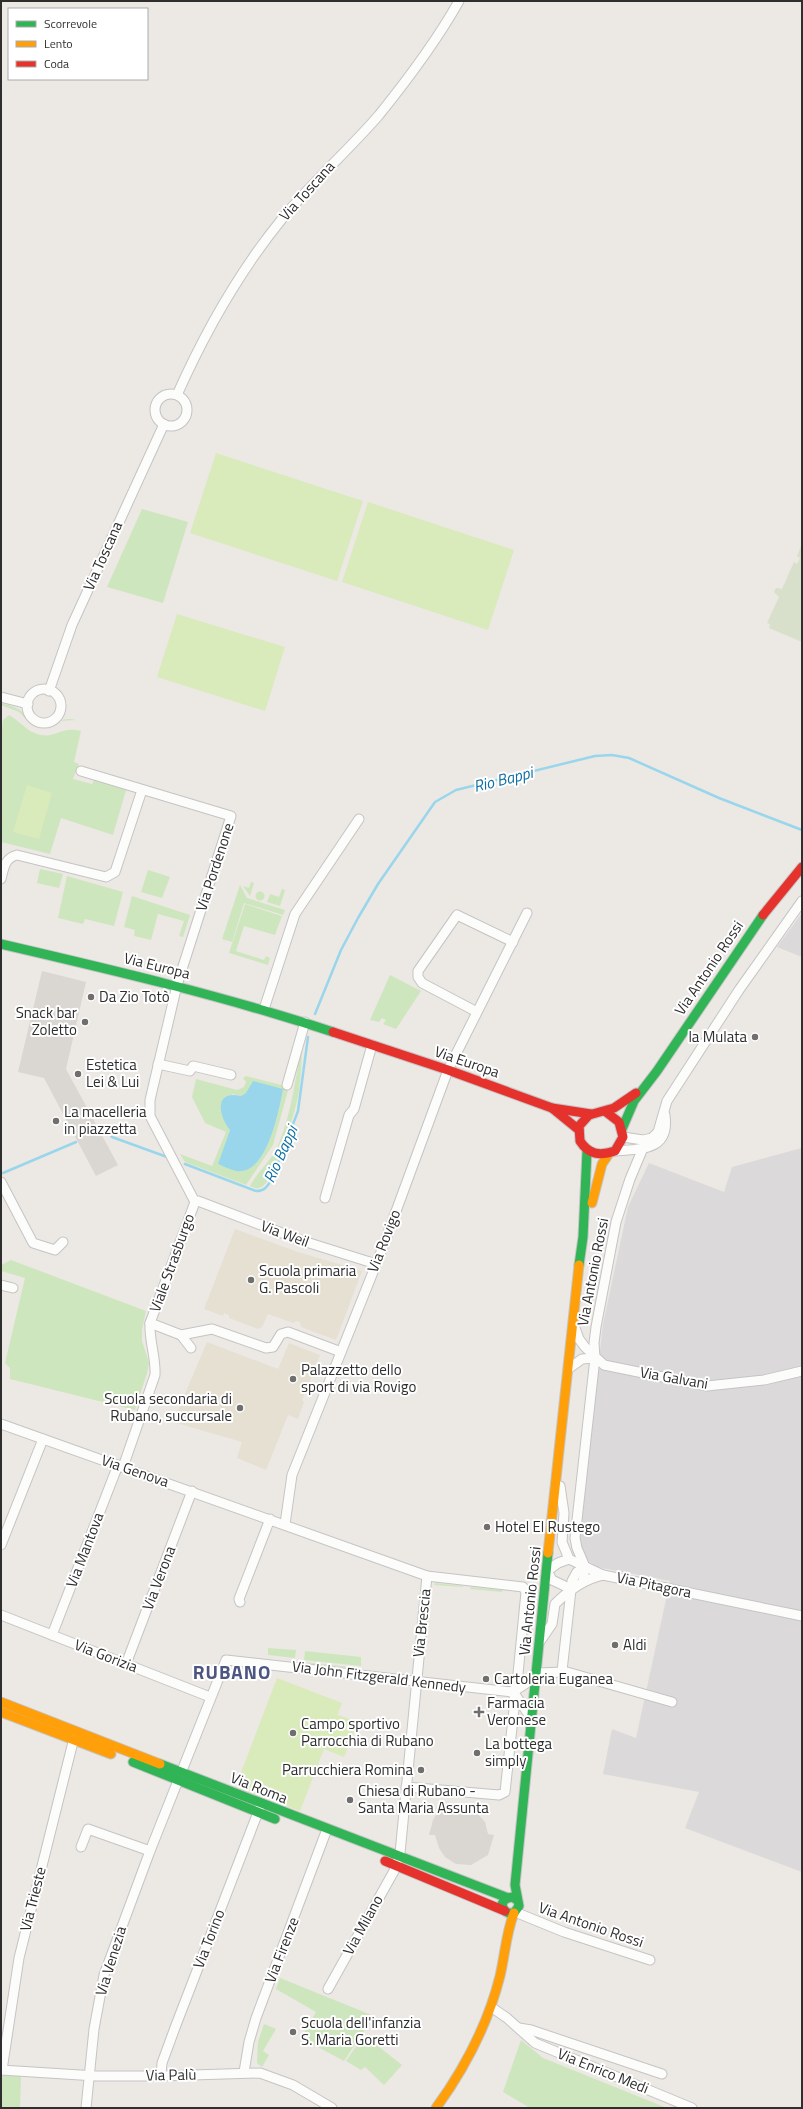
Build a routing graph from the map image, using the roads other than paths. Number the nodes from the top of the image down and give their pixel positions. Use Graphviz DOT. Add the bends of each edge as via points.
graph roads {
  1 [pos="458,1"];
  2 [pos="177,395"];
  3 [pos="164,424"];
  4 [pos="49,690"];
  5 [pos="1,697"];
  6 [pos="28,704"];
  7 [pos="81,771"];
  8 [pos="142,790"];
  9 [pos="358,820"];
  10 [pos="802,867"];
  11 [pos="1,879"];
  12 [pos="802,901"];
  13 [pos="527,913"];
  14 [pos="513,942"];
  15 [pos="1,944"];
  16 [pos="177,985"];
  17 [pos="264,1009"];
  18 [pos="477,1012"];
  19 [pos="305,1022"];
  20 [pos="372,1045"];
  21 [pos="158,1064"];
  22 [pos="448,1070"];
  23 [pos="231,1075"];
  24 [pos="287,1084"];
  25 [pos="643,1088"];
  26 [pos="552,1108"];
  27 [pos="606,1112"];
  28 [pos="664,1112"];
  29 [pos="591,1114"];
  30 [pos="579,1130"];
  31 [pos="623,1133"];
  32 [pos="643,1148"];
  33 [pos="587,1151"];
  34 [pos="612,1153"];
  35 [pos="3,1185"];
  36 [pos="325,1198"];
  37 [pos="195,1202"];
  38 [pos="583,1237"];
  39 [pos="63,1242"];
  40 [pos="376,1264"];
  41 [pos="1,1285"];
  42 [pos="13,1288"];
  43 [pos="572,1320"];
  44 [pos="150,1323"];
  45 [pos="181,1335"];
  46 [pos="191,1348"];
  47 [pos="341,1352"];
  48 [pos="595,1358"];
  49 [pos="568,1369"];
  50 [pos="802,1371"];
  51 [pos="1,1424"];
  52 [pos="43,1439"];
  53 [pos="120,1466"];
  54 [pos="558,1472"];
  55 [pos="192,1491"];
  56 [pos="270,1519"];
  57 [pos="285,1524"];
  58 [pos="1,1545"];
  59 [pos="569,1559"];
  60 [pos="584,1567"];
  61 [pos="547,1571"];
  62 [pos="603,1574"];
  63 [pos="427,1576"];
  64 [pos="583,1582"];
  65 [pos="571,1589"];
  66 [pos="526,1592"];
  67 [pos="240,1602"];
  68 [pos="1,1616"];
  69 [pos="802,1616"];
  70 [pos="52,1635"];
  71 [pos="539,1642"];
  72 [pos="126,1664"];
  73 [pos="562,1672"];
  74 [pos="536,1675"];
  75 [pos="416,1682"];
  76 [pos="517,1690"];
  77 [pos="210,1697"];
  78 [pos="533,1700"];
  79 [pos="1,1702"];
  80 [pos="672,1702"];
  81 [pos="1,1712"];
  82 [pos="531,1718"];
  83 [pos="74,1735"];
  84 [pos="180,1776"];
  85 [pos="406,1787"];
  86 [pos="259,1808"];
  87 [pos="326,1833"];
  88 [pos="81,1848"];
  89 [pos="150,1851"];
  90 [pos="398,1861"];
  91 [pos="513,1907"];
  92 [pos="650,1960"];
  93 [pos="328,1989"];
  94 [pos="491,2007"];
  95 [pos="519,2028"];
  96 [pos="2,2070"];
  97 [pos="244,2072"];
  98 [pos="662,2074"];
  99 [pos="89,2075"];
  100 [pos="160,2076"];
  101 [pos="86,2108"];
  102 [pos="332,2108"];
  103 [pos="436,2108"];
  104 [pos="692,2108"];
  1 -- 2 [label="street, Via Toscana" via="444,27 378,116 316,180 246,266 220,307"];
  2 -- 3 [label="street" via="163,396 156,405 156,415"];
  2 -- 3 [label="street" via="185,403 186,414 176,425"];
  3 -- 4 [label="street, Via Toscana" via="72,625"];
  4 -- 6 [label="street" via="35,692"];
  4 -- 6 [label="street" via="60,702 60,710 54,720 44,723 33,719"];
  5 -- 6 [label="street"];
  7 -- 8 [label="street, Via Pordenone"];
  8 -- 11 [label="street" via="115,872 106,876 17,854 10,856 6,861"];
  8 -- 16 [label="street, Via Pordenone" via="231,816"];
  9 -- 17 [label="street" via="294,914"];
  10 -- 25 [label="main road, Via Antonio Rossi" via="765,912 658,1071"];
  12 -- 28 [label="street" via="739,990 667,1102"];
  13 -- 14 [label="street, Via Rovigo"];
  14 -- 18 [label="street, Via Rovigo"];
  14 -- 18 [label="street" via="457,915 418,970 418,977 422,983"];
  15 -- 16 [label="main road, Via Europa"];
  16 -- 17 [label="main road, Via Europa"];
  16 -- 21 [label="street, Viale Strasburgo"];
  17 -- 19 [label="main road, Via Europa"];
  18 -- 22 [label="street, Via Rovigo"];
  19 -- 20 [label="main road, Via Europa"];
  19 -- 24 [label="street"];
  20 -- 22 [label="main road, Via Europa"];
  20 -- 36 [label="street"];
  21 -- 23 [label="street" via="190,1071 193,1066"];
  21 -- 37 [label="street, Viale Strasburgo" via="149,1108 150,1116"];
  22 -- 26 [label="main road, Via Europa"];
  22 -- 40 [label="street, Via Rovigo"];
  25 -- 27 [label="main road, Via Antonio Rossi"];
  25 -- 31 [label="main road, Via Antonio Rossi" via="626,1112"];
  26 -- 29 [label="main road, Via Europa"];
  26 -- 30 [label="main road, Via Europa"];
  27 -- 29 [label="main road, Via Antonio Rossi"];
  27 -- 31 [label="main road" via="619,1121"];
  28 -- 31 [label="street" via="658,1132 652,1138 643,1140"];
  28 -- 32 [label="street" via="665,1130 662,1139 655,1145"];
  29 -- 30 [label="main road" via="582,1120"];
  30 -- 33 [label="main road, Via Antonio Rossi" via="580,1142"];
  31 -- 34 [label="main road, Via Antonio Rossi"];
  32 -- 34 [label="street"];
  32 -- 48 [label="street, Via Antonio Rossi" via="616,1222 596,1327"];
  33 -- 34 [label="main road" via="593,1155"];
  33 -- 38 [label="main road, Via Antonio Rossi"];
  34 -- 38 [label="main road, Via Antonio Rossi" via="602,1164"];
  35 -- 39 [label="street" via="33,1243 55,1250"];
  37 -- 40 [label="street, Via Weil"];
  37 -- 44 [label="street, Viale Strasburgo"];
  38 -- 43 [label="main road, Via Antonio Rossi"];
  40 -- 47 [label="street, Via Rovigo"];
  41 -- 42 [label="street"];
  43 -- 48 [label="street, Via Antonio Rossi" via="579,1339"];
  43 -- 49 [label="main road, Via Antonio Rossi"];
  44 -- 45 [label="street"];
  44 -- 53 [label="street, Viale Strasburgo" via="149,1333 156,1362 155,1375"];
  45 -- 46 [label="street"];
  45 -- 47 [label="street" via="212,1329 266,1348 272,1347 281,1334 288,1332"];
  47 -- 57 [label="street, Via Rovigo" via="292,1475"];
  48 -- 49 [label="street" via="582,1359"];
  48 -- 50 [label="street, Via Galvani" via="604,1364 707,1386 764,1380"];
  48 -- 60 [label="street, Via Antonio Rossi" via="576,1538"];
  49 -- 54 [label="main road, Via Antonio Rossi"];
  51 -- 52 [label="street, Via Genova"];
  52 -- 53 [label="street, Via Genova"];
  52 -- 58 [label="street"];
  53 -- 55 [label="street, Via Genova"];
  53 -- 70 [label="street, Via Mantova"];
  54 -- 59 [label="street" via="564,1513 562,1542"];
  54 -- 61 [label="main road, Via Antonio Rossi"];
  55 -- 56 [label="street, Via Genova"];
  55 -- 72 [label="street, Via Verona"];
  56 -- 57 [label="street, Via Genova"];
  56 -- 67 [label="street"];
  57 -- 63 [label="street, Via Genova"];
  59 -- 60 [label="street"];
  59 -- 61 [label="street"];
  60 -- 62 [label="street"];
  60 -- 64 [label="street"];
  60 -- 65 [label="street" via="577,1572"];
  61 -- 65 [label="street" via="552,1580"];
  61 -- 71 [label="main road, Via Antonio Rossi"];
  62 -- 64 [label="street, Via Pitagora"];
  62 -- 69 [label="street, Via Pitagora"];
  63 -- 66 [label="street, Via Genova" via="523,1587"];
  63 -- 75 [label="street, Via Brescia"];
  64 -- 65 [label="street, Via Pitagora"];
  65 -- 71 [label="street, Via Pitagora" via="555,1604 552,1624"];
  65 -- 73 [label="street"];
  66 -- 76 [label="street, Via Antonio Rossi"];
  68 -- 70 [label="street, Via Gorizia"];
  70 -- 72 [label="street, Via Gorizia"];
  71 -- 74 [label="main road, Via Antonio Rossi"];
  72 -- 77 [label="street, Via Gorizia"];
  73 -- 74 [label="street"];
  73 -- 80 [label="street"];
  74 -- 76 [label="street"];
  74 -- 78 [label="main road, Via Antonio Rossi"];
  75 -- 76 [label="street, Via John Fitzgerald Kennedy"];
  75 -- 77 [label="street, Via John Fitzgerald Kennedy" via="226,1660"];
  75 -- 85 [label="street, Via Brescia"];
  76 -- 78 [label="street" via="527,1691"];
  76 -- 82 [label="street"];
  76 -- 85 [label="street, Via Antonio Rossi" via="505,1792 499,1795"];
  77 -- 84 [label="street, Via John Fitzgerald Kennedy"];
  78 -- 82 [label="main road, Via Antonio Rossi"];
  79 -- 83 [label="main road, Via Roma"];
  81 -- 83 [label="main road, Via Roma"];
  82 -- 91 [label="main road, Via Antonio Rossi"];
  83 -- 84 [label="main road, Via Roma"];
  83 -- 96 [label="street, Via Trieste" via="19,1958"];
  84 -- 86 [label="main road, Via Roma"];
  84 -- 89 [label="street, Via Venezia"];
  85 -- 90 [label="street, Via Brescia"];
  86 -- 87 [label="main road, Via Roma"];
  86 -- 100 [label="street, Via Torino" via="176,2025"];
  87 -- 90 [label="main road, Via Roma"];
  87 -- 90 [label="main road, Via Roma" via="374,1857"];
  87 -- 97 [label="street, Via Firenze" via="256,2018"];
  88 -- 89 [label="street" via="88,1829"];
  89 -- 99 [label="street, Via Venezia" via="104,1975"];
  90 -- 91 [label="main road, Via Roma"];
  90 -- 91 [label="main road, Via Roma"];
  90 -- 93 [label="street, Via Milano"];
  91 -- 92 [label="street, Via Antonio Rossi" via="564,1932"];
  91 -- 94 [label="main road, Via Antonio Rossi" via="504,1962"];
  94 -- 95 [label="street, Via Enrico Medi"];
  94 -- 103 [label="main road, Via Antonio Rossi" via="467,2060"];
  95 -- 98 [label="street, Via Enrico Medi"];
  95 -- 104 [label="street, Via Enrico Medi" via="545,2048"];
  96 -- 99 [label="street, Via Palù"];
  97 -- 100 [label="street, Via Palù"];
  97 -- 102 [label="street, Via Palù" via="260,2073 287,2082"];
  99 -- 100 [label="street, Via Palù"];
  99 -- 101 [label="street, Via Venezia"];
}
